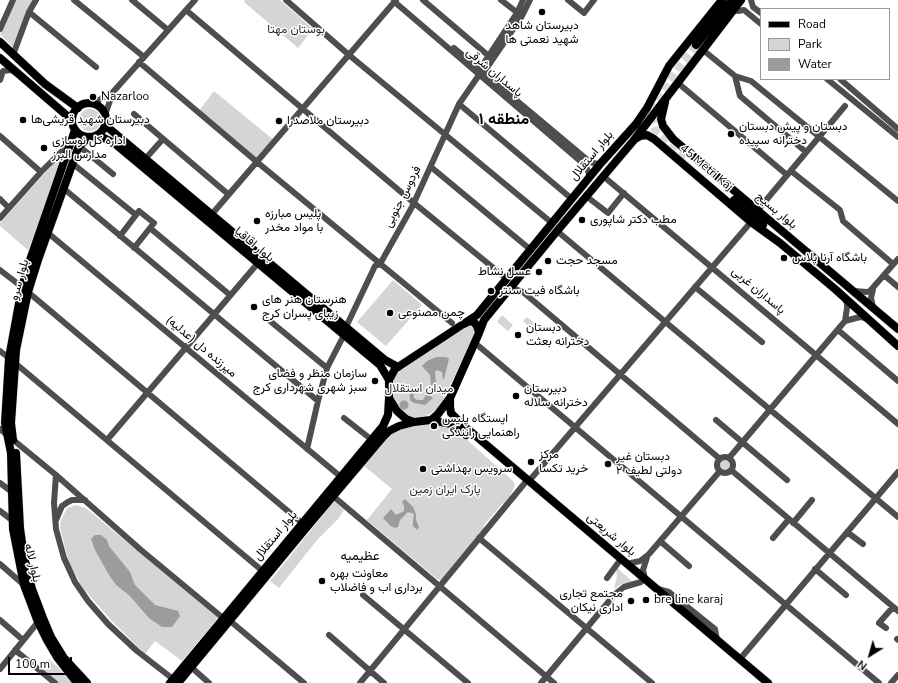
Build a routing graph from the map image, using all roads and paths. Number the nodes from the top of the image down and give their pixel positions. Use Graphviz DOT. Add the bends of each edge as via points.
graph roads {
  1 [pos="13,0"];
  2 [pos="36,0"];
  3 [pos="74,0"];
  4 [pos="132,0"];
  5 [pos="195,0"];
  6 [pos="286,0"];
  7 [pos="395,0"];
  8 [pos="423,0"];
  9 [pos="501,0"];
  10 [pos="523,0"];
  11 [pos="530,0"];
  12 [pos="568,0"];
  13 [pos="594,0"];
  14 [pos="732,0"];
  15 [pos="741,0"];
  16 [pos="749,0"];
  17 [pos="722,4"];
  18 [pos="186,10"];
  19 [pos="738,11"];
  20 [pos="29,12"];
  21 [pos="759,12"];
  22 [pos="520,15"];
  23 [pos="751,15"];
  24 [pos="760,23"];
  25 [pos="0,29"];
  26 [pos="168,30"];
  27 [pos="713,37"];
  28 [pos="0,42"];
  29 [pos="696,45"];
  30 [pos="703,50"];
  31 [pos="13,55"];
  32 [pos="349,55"];
  33 [pos="490,57"];
  34 [pos="0,58"];
  35 [pos="142,60"];
  36 [pos="96,67"];
  37 [pos="481,72"];
  38 [pos="18,73"];
  39 [pos="735,76"];
  40 [pos="0,80"];
  41 [pos="828,80"];
  42 [pos="841,80"];
  43 [pos="678,83"];
  44 [pos="112,92"];
  45 [pos="843,93"];
  46 [pos="665,99"];
  47 [pos="92,104"];
  48 [pos="459,104"];
  49 [pos="857,104"];
  50 [pos="845,106"];
  51 [pos="78,108"];
  52 [pos="303,108"];
  53 [pos="134,114"];
  54 [pos="105,115"];
  55 [pos="72,120"];
  56 [pos="105,124"];
  57 [pos="898,129"];
  58 [pos="75,130"];
  59 [pos="445,135"];
  60 [pos="0,136"];
  61 [pos="93,136"];
  62 [pos="819,137"];
  63 [pos="898,138"];
  64 [pos="163,139"];
  65 [pos="634,140"];
  66 [pos="71,142"];
  67 [pos="79,146"];
  68 [pos="806,152"];
  69 [pos="684,157"];
  70 [pos="146,158"];
  71 [pos="257,162"];
  72 [pos="72,163"];
  73 [pos="601,163"];
  74 [pos="588,164"];
  75 [pos="430,167"];
  76 [pos="41,172"];
  77 [pos="789,173"];
  78 [pos="113,174"];
  79 [pos="603,176"];
  80 [pos="588,180"];
  81 [pos="63,188"];
  82 [pos="624,193"];
  83 [pos="228,194"];
  84 [pos="586,196"];
  85 [pos="0,199"];
  86 [pos="572,199"];
  87 [pos="898,202"];
  88 [pos="414,203"];
  89 [pos="9,208"];
  90 [pos="757,211"];
  91 [pos="212,214"];
  92 [pos="136,215"];
  93 [pos="0,218"];
  94 [pos="751,222"];
  95 [pos="552,223"];
  96 [pos="150,228"];
  97 [pos="557,230"];
  98 [pos="48,233"];
  99 [pos="120,236"];
  100 [pos="780,243"];
  101 [pos="134,248"];
  102 [pos="531,250"];
  103 [pos="898,259"];
  104 [pos="258,264"];
  105 [pos="380,264"];
  106 [pos="893,264"];
  107 [pos="712,267"];
  108 [pos="0,270"];
  109 [pos="884,275"];
  110 [pos="507,279"];
  111 [pos="516,280"];
  112 [pos="510,287"];
  113 [pos="695,287"];
  114 [pos="898,287"];
  115 [pos="873,289"];
  116 [pos="25,290"];
  117 [pos="854,291"];
  118 [pos="523,292"];
  119 [pos="230,296"];
  120 [pos="843,296"];
  121 [pos="873,307"];
  122 [pos="214,314"];
  123 [pos="871,320"];
  124 [pos="270,321"];
  125 [pos="845,321"];
  126 [pos="452,322"];
  127 [pos="665,322"];
  128 [pos="464,324"];
  129 [pos="898,329"];
  130 [pos="838,330"];
  131 [pos="345,331"];
  132 [pos="479,333"];
  133 [pos="762,342"];
  134 [pos="475,343"];
  135 [pos="898,346"];
  136 [pos="186,348"];
  137 [pos="0,351"];
  138 [pos="817,355"];
  139 [pos="12,360"];
  140 [pos="398,367"];
  141 [pos="328,368"];
  142 [pos="620,375"];
  143 [pos="389,380"];
  144 [pos="898,381"];
  145 [pos="148,393"];
  146 [pos="390,398"];
  147 [pos="450,398"];
  148 [pos="318,401"];
  149 [pos="770,410"];
  150 [pos="452,413"];
  151 [pos="344,418"];
  152 [pos="386,420"];
  153 [pos="431,420"];
  154 [pos="716,420"];
  155 [pos="414,422"];
  156 [pos="451,424"];
  157 [pos="898,424"];
  158 [pos="575,427"];
  159 [pos="394,428"];
  160 [pos="6,435"];
  161 [pos="107,440"];
  162 [pos="372,440"];
  163 [pos="742,442"];
  164 [pos="307,449"];
  165 [pos="729,458"];
  166 [pos="720,459"];
  167 [pos="731,470"];
  168 [pos="720,471"];
  169 [pos="898,472"];
  170 [pos="56,475"];
  171 [pos="341,477"];
  172 [pos="786,480"];
  173 [pos="526,482"];
  174 [pos="0,483"];
  175 [pos="12,492"];
  176 [pos="333,496"];
  177 [pos="876,498"];
  178 [pos="85,500"];
  179 [pos="812,500"];
  180 [pos="0,510"];
  181 [pos="682,516"];
  182 [pos="898,517"];
  183 [pos="55,521"];
  184 [pos="791,521"];
  185 [pos="302,523"];
  186 [pos="15,526"];
  187 [pos="847,532"];
  188 [pos="479,538"];
  189 [pos="773,538"];
  190 [pos="660,541"];
  191 [pos="863,544"];
  192 [pos="829,553"];
  193 [pos="649,554"];
  194 [pos="622,563"];
  195 [pos="0,564"];
  196 [pos="689,566"];
  197 [pos="815,569"];
  198 [pos="265,573"];
  199 [pos="607,578"];
  200 [pos="643,581"];
  201 [pos="24,584"];
  202 [pos="440,586"];
  203 [pos="363,595"];
  204 [pos="846,595"];
  205 [pos="786,604"];
  206 [pos="896,609"];
  207 [pos="226,619"];
  208 [pos="0,620"];
  209 [pos="38,622"];
  210 [pos="886,628"];
  211 [pos="404,629"];
  212 [pos="587,629"];
  213 [pos="329,635"];
  214 [pos="23,640"];
  215 [pos="15,650"];
  216 [pos="740,659"];
  217 [pos="190,667"];
  218 [pos="0,669"];
  219 [pos="370,671"];
  220 [pos="898,675"];
  221 [pos="547,676"];
  222 [pos="174,682"];
  223 [pos="55,683"];
  224 [pos="78,683"];
  225 [pos="86,683"];
  226 [pos="209,683"];
  227 [pos="304,683"];
  228 [pos="360,683"];
  229 [pos="384,683"];
  230 [pos="468,683"];
  231 [pos="541,683"];
  232 [pos="554,683"];
  233 [pos="652,683"];
  234 [pos="760,683"];
  235 [pos="768,683"];
  236 [pos="879,683"];
  237 [pos="891,683"];
  1 -- 25 [label="street"];
  2 -- 20 [label="street"];
  3 -- 35 [label="street"];
  4 -- 26 [label="street"];
  5 -- 18 [label="street"];
  6 -- 32 [label="street"];
  7 -- 32 [label="street"];
  7 -- 37 [label="street, پاسداران شرقی" via="396,4"];
  8 -- 33 [label="street"];
  9 -- 22 [label="street"];
  10 -- 22 [label="street, فردوس جنوبی"];
  11 -- 22 [label="street, فردوس جنوبی"];
  12 -- 13 [label="street" via="584,13"];
  14 -- 17 [label="main road"];
  15 -- 27 [label="main road"];
  16 -- 19 [label="main road"];
  16 -- 21 [label="street"];
  17 -- 29 [label="main road"];
  17 -- 73 [label="main road, بلوار استقلال" via="669,66 636,124"];
  18 -- 26 [label="street"];
  18 -- 52 [label="street"];
  19 -- 23 [label="street" via="744,10"];
  19 -- 27 [label="main road"];
  20 -- 31 [label="street"];
  20 -- 36 [label="street"];
  21 -- 23 [label="street" via="750,10"];
  22 -- 33 [label="street, فردوس جنوبی"];
  23 -- 24 [label="street"];
  26 -- 35 [label="street"];
  27 -- 30 [label="main road, بلوار استقلال"];
  28 -- 31 [label="main road"];
  30 -- 39 [label="street"];
  30 -- 43 [label="main road, بلوار استقلال"];
  31 -- 51 [label="main road" via="45,84"];
  32 -- 52 [label="street"];
  32 -- 59 [label="street"];
  33 -- 37 [label="street, فردوس جنوبی"];
  34 -- 38 [label="main road"];
  35 -- 44 [label="street"];
  35 -- 71 [label="street"];
  37 -- 48 [label="street, فردوس جنوبی"];
  37 -- 74 [label="street, پاسداران شرقی"];
  38 -- 40 [label="street" via="12,70 3,71"];
  38 -- 55 [label="main road"];
  39 -- 62 [label="street" via="751,81"];
  39 -- 68 [label="street" via="740,96"];
  41 -- 45 [label="street"];
  42 -- 57 [label="street"];
  43 -- 46 [label="main road, بلوار استقلال"];
  43 -- 77 [label="street"];
  44 -- 47 [label="street"];
  44 -- 54 [label="street"];
  45 -- 49 [label="street"];
  45 -- 50 [label="street" via="847,100"];
  46 -- 65 [label="main road, بلوار استقلال"];
  46 -- 69 [label="main road, بلوار بسیج" via="663,126"];
  47 -- 51 [label="main road" via="84,104"];
  47 -- 54 [label="main road" via="100,107"];
  48 -- 59 [label="street, فردوس جنوبی"];
  48 -- 86 [label="street"];
  49 -- 50 [label="street" via="851,102"];
  49 -- 63 [label="street"];
  50 -- 62 [label="street"];
  51 -- 55 [label="main road"];
  52 -- 71 [label="street"];
  52 -- 88 [label="street"];
  53 -- 64 [label="street"];
  54 -- 56 [label="main road"];
  55 -- 58 [label="main road"];
  56 -- 61 [label="main road" via="104,129"];
  56 -- 70 [label="main road, بلوار اقاقیا"];
  58 -- 61 [label="main road" via="79,134"];
  58 -- 66 [label="main road, بلوار سرو"];
  59 -- 75 [label="street, فردوس جنوبی"];
  59 -- 95 [label="street"];
  60 -- 76 [label="street"];
  61 -- 67 [label="main road, بلوار سرو"];
  61 -- 104 [label="main road, بلوار اقاقیا" via="114,143"];
  62 -- 68 [label="street"];
  62 -- 87 [label="street"];
  64 -- 70 [label="street"];
  64 -- 83 [label="street"];
  65 -- 69 [label="main road, 45 Metri Kaj" via="647,135"];
  65 -- 79 [label="main road, بلوار استقلال"];
  66 -- 67 [label="main road" via="77,141"];
  66 -- 76 [label="street"];
  66 -- 116 [label="main road, بلوار سرو" via="31,257"];
  67 -- 72 [label="main road, بلوار سرو"];
  67 -- 78 [label="street"];
  68 -- 77 [label="street"];
  69 -- 90 [label="main road, بلوار بسیج"];
  69 -- 94 [label="main road, 45 Metri Kaj"];
  69 -- 100 [label="main road" via="776,235"];
  70 -- 91 [label="main road, بلوار اقاقیا"];
  71 -- 83 [label="street"];
  71 -- 105 [label="street"];
  72 -- 81 [label="main road, بلوار سرو"];
  72 -- 92 [label="street"];
  73 -- 74 [label="street"];
  73 -- 80 [label="main road, بلوار استقلال"];
  74 -- 80 [label="street"];
  75 -- 88 [label="street, فردوس جنوبی"];
  75 -- 102 [label="street"];
  76 -- 89 [label="street"];
  77 -- 90 [label="street"];
  77 -- 106 [label="street" via="840,210 843,221"];
  79 -- 82 [label="street, پاسداران غربی"];
  79 -- 84 [label="main road, بلوار استقلال"];
  80 -- 86 [label="main road, بلوار استقلال"];
  81 -- 98 [label="main road, بلوار سرو"];
  81 -- 99 [label="street"];
  82 -- 84 [label="street" via="608,213"];
  82 -- 107 [label="street, پاسداران غربی"];
  83 -- 91 [label="street"];
  84 -- 97 [label="main road, بلوار استقلال"];
  85 -- 89 [label="street"];
  86 -- 95 [label="main road, بلوار استقلال"];
  88 -- 105 [label="street, فردوس جنوبی"];
  88 -- 110 [label="street"];
  89 -- 93 [label="street"];
  90 -- 117 [label="main road, بلوار بسیج"];
  91 -- 131 [label="main road, بلوار اقاقیا"];
  92 -- 96 [label="street" via="139,211 154,223"];
  92 -- 99 [label="street"];
  94 -- 100 [label="main road, 45 Metri Kaj"];
  94 -- 107 [label="street"];
  95 -- 102 [label="main road, بلوار استقلال"];
  96 -- 101 [label="street"];
  96 -- 119 [label="street"];
  97 -- 111 [label="main road, بلوار استقلال"];
  97 -- 127 [label="street"];
  98 -- 116 [label="main road, بلوار سرو"];
  98 -- 136 [label="street, میرزنده دل (عدلیه)"];
  99 -- 101 [label="street"];
  100 -- 120 [label="main road, بلوار بسیج"];
  101 -- 122 [label="street"];
  102 -- 110 [label="main road, بلوار استقلال"];
  103 -- 106 [label="street"];
  104 -- 119 [label="street"];
  104 -- 131 [label="main road, بلوار اقاقیا"];
  105 -- 126 [label="street"];
  105 -- 131 [label="street, فردوس جنوبی" via="375,266"];
  106 -- 109 [label="street"];
  107 -- 113 [label="street"];
  107 -- 138 [label="street, پاسداران غربی"];
  108 -- 116 [label="street"];
  109 -- 114 [label="street"];
  109 -- 115 [label="street"];
  110 -- 128 [label="main road, بلوار استقلال" via="477,314"];
  111 -- 112 [label="main road, بلوار استقلال"];
  111 -- 118 [label="street"];
  112 -- 118 [label="street"];
  112 -- 132 [label="main road, بلوار استقلال" via="484,320"];
  113 -- 127 [label="street"];
  113 -- 133 [label="street"];
  115 -- 117 [label="street" via="867,292"];
  115 -- 121 [label="street"];
  116 -- 139 [label="main road, بلوار سرو" via="19,336"];
  116 -- 145 [label="street"];
  117 -- 121 [label="main road, بلوار بسیج"];
  118 -- 142 [label="street"];
  119 -- 122 [label="street"];
  120 -- 123 [label="main road, بلوار بسیج"];
  120 -- 125 [label="street" via="847,303"];
  121 -- 129 [label="main road, بلوار بسیج"];
  122 -- 136 [label="street"];
  122 -- 148 [label="street"];
  123 -- 125 [label="street" via="861,317"];
  123 -- 135 [label="main road, بلوار بسیج"];
  124 -- 141 [label="street"];
  125 -- 130 [label="street"];
  127 -- 142 [label="street"];
  127 -- 149 [label="street"];
  128 -- 132 [label="main road" via="474,322"];
  128 -- 140 [label="main road"];
  130 -- 138 [label="street"];
  130 -- 144 [label="street"];
  131 -- 140 [label="main road, بلوار اقاقیا"];
  131 -- 141 [label="street, فردوس جنوبی"];
  131 -- 143 [label="main road, بلوار اقاقیا" via="380,365"];
  132 -- 134 [label="main road"];
  134 -- 147 [label="main road"];
  134 -- 158 [label="street"];
  136 -- 145 [label="street"];
  136 -- 164 [label="street, میرزنده دل (عدلیه)"];
  137 -- 139 [label="street"];
  138 -- 149 [label="street"];
  138 -- 157 [label="street, پاسداران غربی"];
  139 -- 160 [label="main road, بلوار سرو" via="11,423"];
  139 -- 161 [label="street"];
  140 -- 143 [label="main road"];
  141 -- 148 [label="street, فردوس جنوبی"];
  142 -- 158 [label="street"];
  142 -- 166 [label="street"];
  143 -- 146 [label="main road"];
  145 -- 161 [label="street"];
  145 -- 185 [label="street"];
  146 -- 152 [label="main road, بلوار استقلال"];
  146 -- 155 [label="main road" via="397,411"];
  147 -- 150 [label="main road"];
  147 -- 153 [label="main road"];
  148 -- 164 [label="street, فردوس جنوبی"];
  149 -- 163 [label="street"];
  149 -- 177 [label="street"];
  150 -- 156 [label="main road" via="445,416"];
  150 -- 173 [label="main road, بلوار شریعتی"];
  151 -- 162 [label="street"];
  152 -- 159 [label="main road" via="393,419 396,426"];
  152 -- 162 [label="main road, بلوار استقلال"];
  153 -- 155 [label="main road"];
  153 -- 156 [label="main road, بلوار شریعتی"];
  154 -- 163 [label="street"];
  155 -- 159 [label="main road, بلوار استقلال"];
  156 -- 173 [label="main road, بلوار شریعتی"];
  158 -- 173 [label="street"];
  158 -- 181 [label="street"];
  159 -- 176 [label="main road, بلوار استقلال" via="383,437"];
  160 -- 170 [label="street"];
  160 -- 175 [label="main road, بلوار لاله" via="11,453"];
  160 -- 186 [label="main road, بلوار لاله" via="16,453"];
  161 -- 198 [label="street"];
  162 -- 171 [label="main road, بلوار استقلال"];
  163 -- 165 [label="street"];
  163 -- 172 [label="street"];
  164 -- 171 [label="street, میرزنده دل (عدلیه)"];
  165 -- 166 [label="street"];
  165 -- 167 [label="street" via="733,464"];
  166 -- 168 [label="street"];
  167 -- 168 [label="street" via="725,473"];
  167 -- 184 [label="street"];
  168 -- 181 [label="street"];
  169 -- 177 [label="street"];
  170 -- 178 [label="street"];
  170 -- 183 [label="street"];
  171 -- 185 [label="main road, بلوار استقلال"];
  173 -- 188 [label="street"];
  173 -- 194 [label="main road, بلوار شریعتی"];
  174 -- 175 [label="street"];
  175 -- 186 [label="main road, بلوار لاله"];
  176 -- 198 [label="main road, بلوار استقلال"];
  176 -- 202 [label="street"];
  177 -- 182 [label="street"];
  177 -- 187 [label="street"];
  178 -- 183 [label="street" via="72,500 62,506"];
  178 -- 207 [label="street" via="141,550"];
  179 -- 184 [label="street"];
  180 -- 186 [label="street"];
  181 -- 190 [label="street"];
  181 -- 205 [label="street"];
  183 -- 222 [label="street" via="69,570 88,601 120,636"];
  184 -- 189 [label="street"];
  184 -- 192 [label="street"];
  185 -- 198 [label="main road, بلوار استقلال"];
  186 -- 201 [label="main road, بلوار لاله"];
  186 -- 225 [label="main road, بلوار لاله" via="32,588 51,637 64,658"];
  187 -- 191 [label="street"];
  187 -- 192 [label="street"];
  188 -- 202 [label="street"];
  188 -- 212 [label="street"];
  190 -- 193 [label="street"];
  190 -- 196 [label="street"];
  192 -- 197 [label="street"];
  192 -- 206 [label="street"];
  193 -- 194 [label="street" via="640,561"];
  193 -- 200 [label="street" via="643,570"];
  194 -- 199 [label="street"];
  194 -- 200 [label="main road, بلوار شریعتی"];
  195 -- 201 [label="street"];
  197 -- 204 [label="street"];
  197 -- 205 [label="street"];
  198 -- 207 [label="main road, بلوار استقلال"];
  200 -- 212 [label="street" via="619,590"];
  200 -- 216 [label="main road, بلوار شریعتی" via="657,589"];
  200 -- 234 [label="main road, بلوار شریعتی"];
  201 -- 209 [label="main road, بلوار لاله"];
  202 -- 211 [label="street"];
  202 -- 221 [label="street"];
  203 -- 211 [label="street"];
  205 -- 216 [label="street"];
  205 -- 236 [label="street"];
  206 -- 210 [label="street" via="879,622"];
  207 -- 217 [label="main road, بلوار استقلال"];
  207 -- 222 [label="main road, بلوار استقلال"];
  207 -- 227 [label="street"];
  208 -- 214 [label="street"];
  209 -- 214 [label="street"];
  209 -- 224 [label="main road, بلوار لاله" via="57,657"];
  211 -- 219 [label="street"];
  211 -- 230 [label="street"];
  212 -- 221 [label="street"];
  212 -- 233 [label="street"];
  213 -- 219 [label="street"];
  214 -- 215 [label="street"];
  215 -- 218 [label="street"];
  215 -- 223 [label="street"];
  216 -- 235 [label="main road, بلوار شریعتی"];
  217 -- 222 [label="main road, بلوار استقلال"];
  217 -- 226 [label="street"];
  219 -- 228 [label="street"];
  219 -- 229 [label="street"];
  220 -- 237 [label="street"];
  221 -- 231 [label="street"];
  221 -- 232 [label="street"];
}
